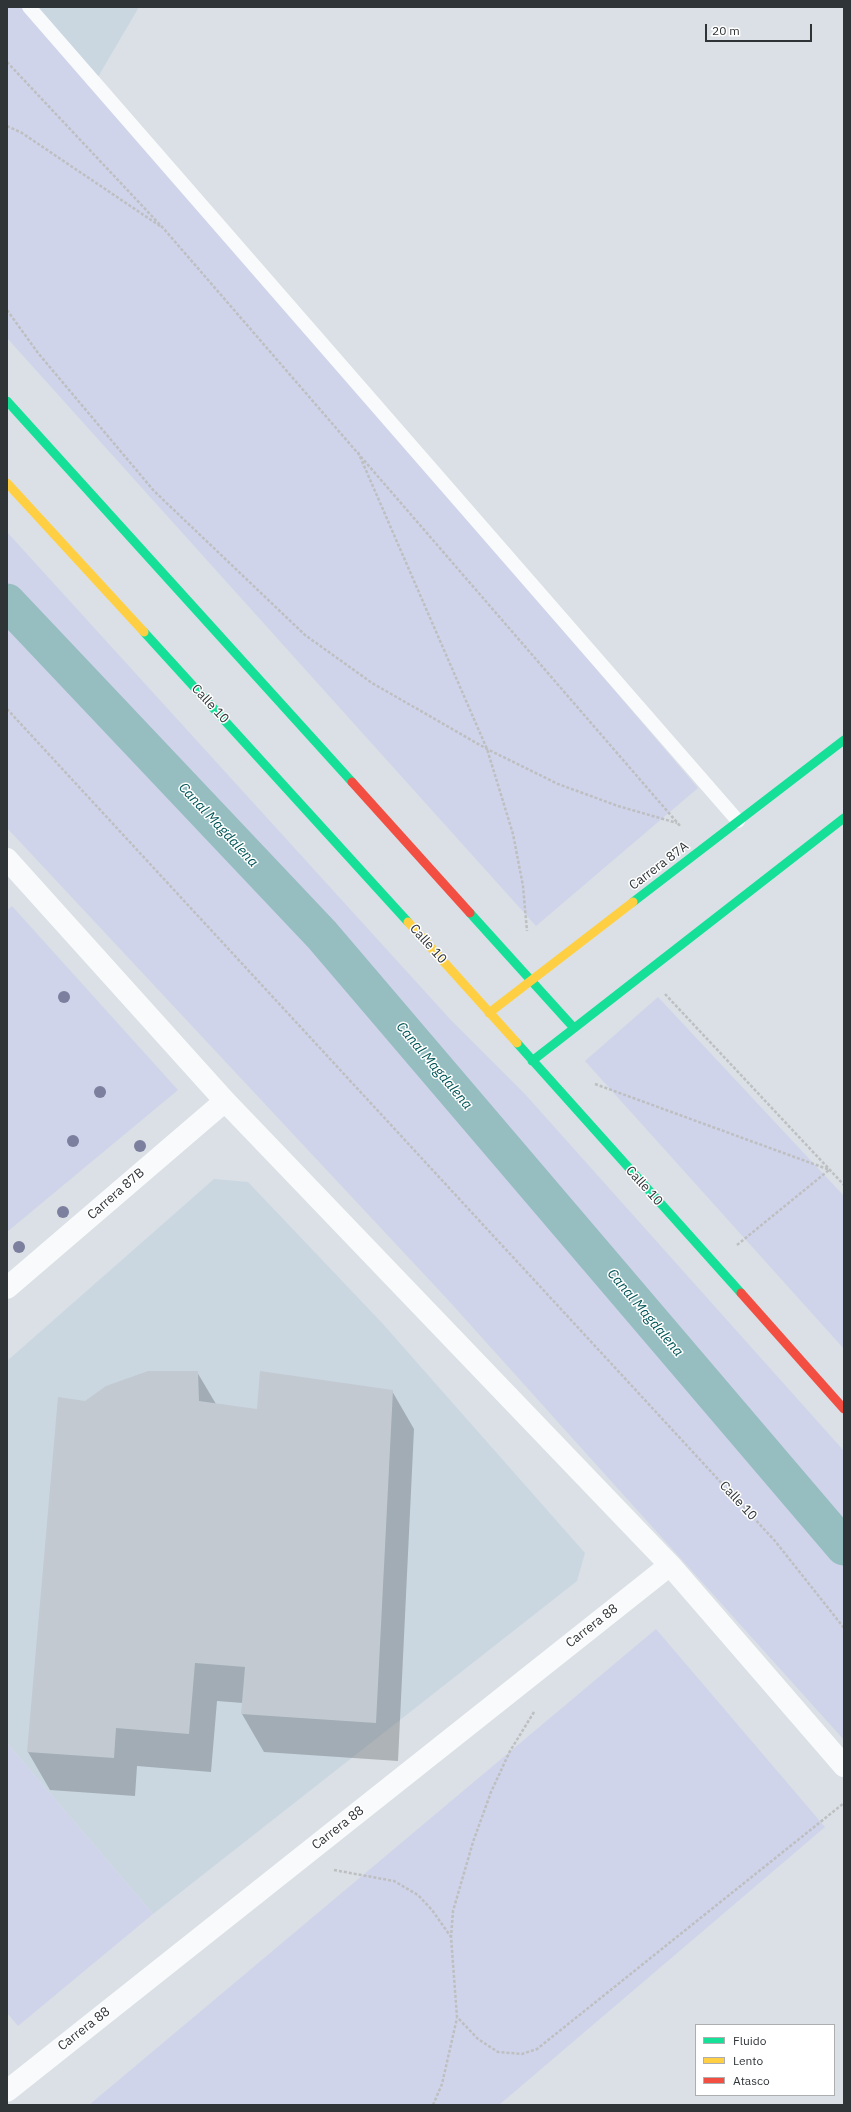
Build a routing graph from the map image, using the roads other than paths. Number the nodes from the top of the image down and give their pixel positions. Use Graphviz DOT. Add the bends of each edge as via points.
graph roads {
  1 [pos="29,7"];
  2 [pos="7,401"];
  3 [pos="7,483"];
  4 [pos="844,740"];
  5 [pos="844,818"];
  6 [pos="738,821"];
  7 [pos="7,859"];
  8 [pos="532,980"];
  9 [pos="489,1013"];
  10 [pos="574,1028"];
  11 [pos="532,1061"];
  12 [pos="225,1101"];
  13 [pos="7,1288"];
  14 [pos="844,1409"];
  15 [pos="670,1565"];
  16 [pos="844,1766"];
  17 [pos="7,2090"];
  1 -- 6 [label="lane"];
  2 -- 8 [label="street"];
  3 -- 9 [label="street, Calle 10" via="350,857"];
  4 -- 6 [label="street, Carrera 87A"];
  5 -- 10 [label="street"];
  6 -- 8 [label="street, Carrera 87A"];
  7 -- 12 [label="street"];
  8 -- 9 [label="street, Carrera 87A"];
  8 -- 10 [label="street"];
  9 -- 11 [label="street, Calle 10"];
  10 -- 11 [label="street"];
  11 -- 14 [label="street, Calle 10"];
  12 -- 13 [label="street, Carrera 87B"];
  12 -- 15 [label="street"];
  15 -- 16 [label="street"];
  15 -- 17 [label="street, Carrera 88"];
}
